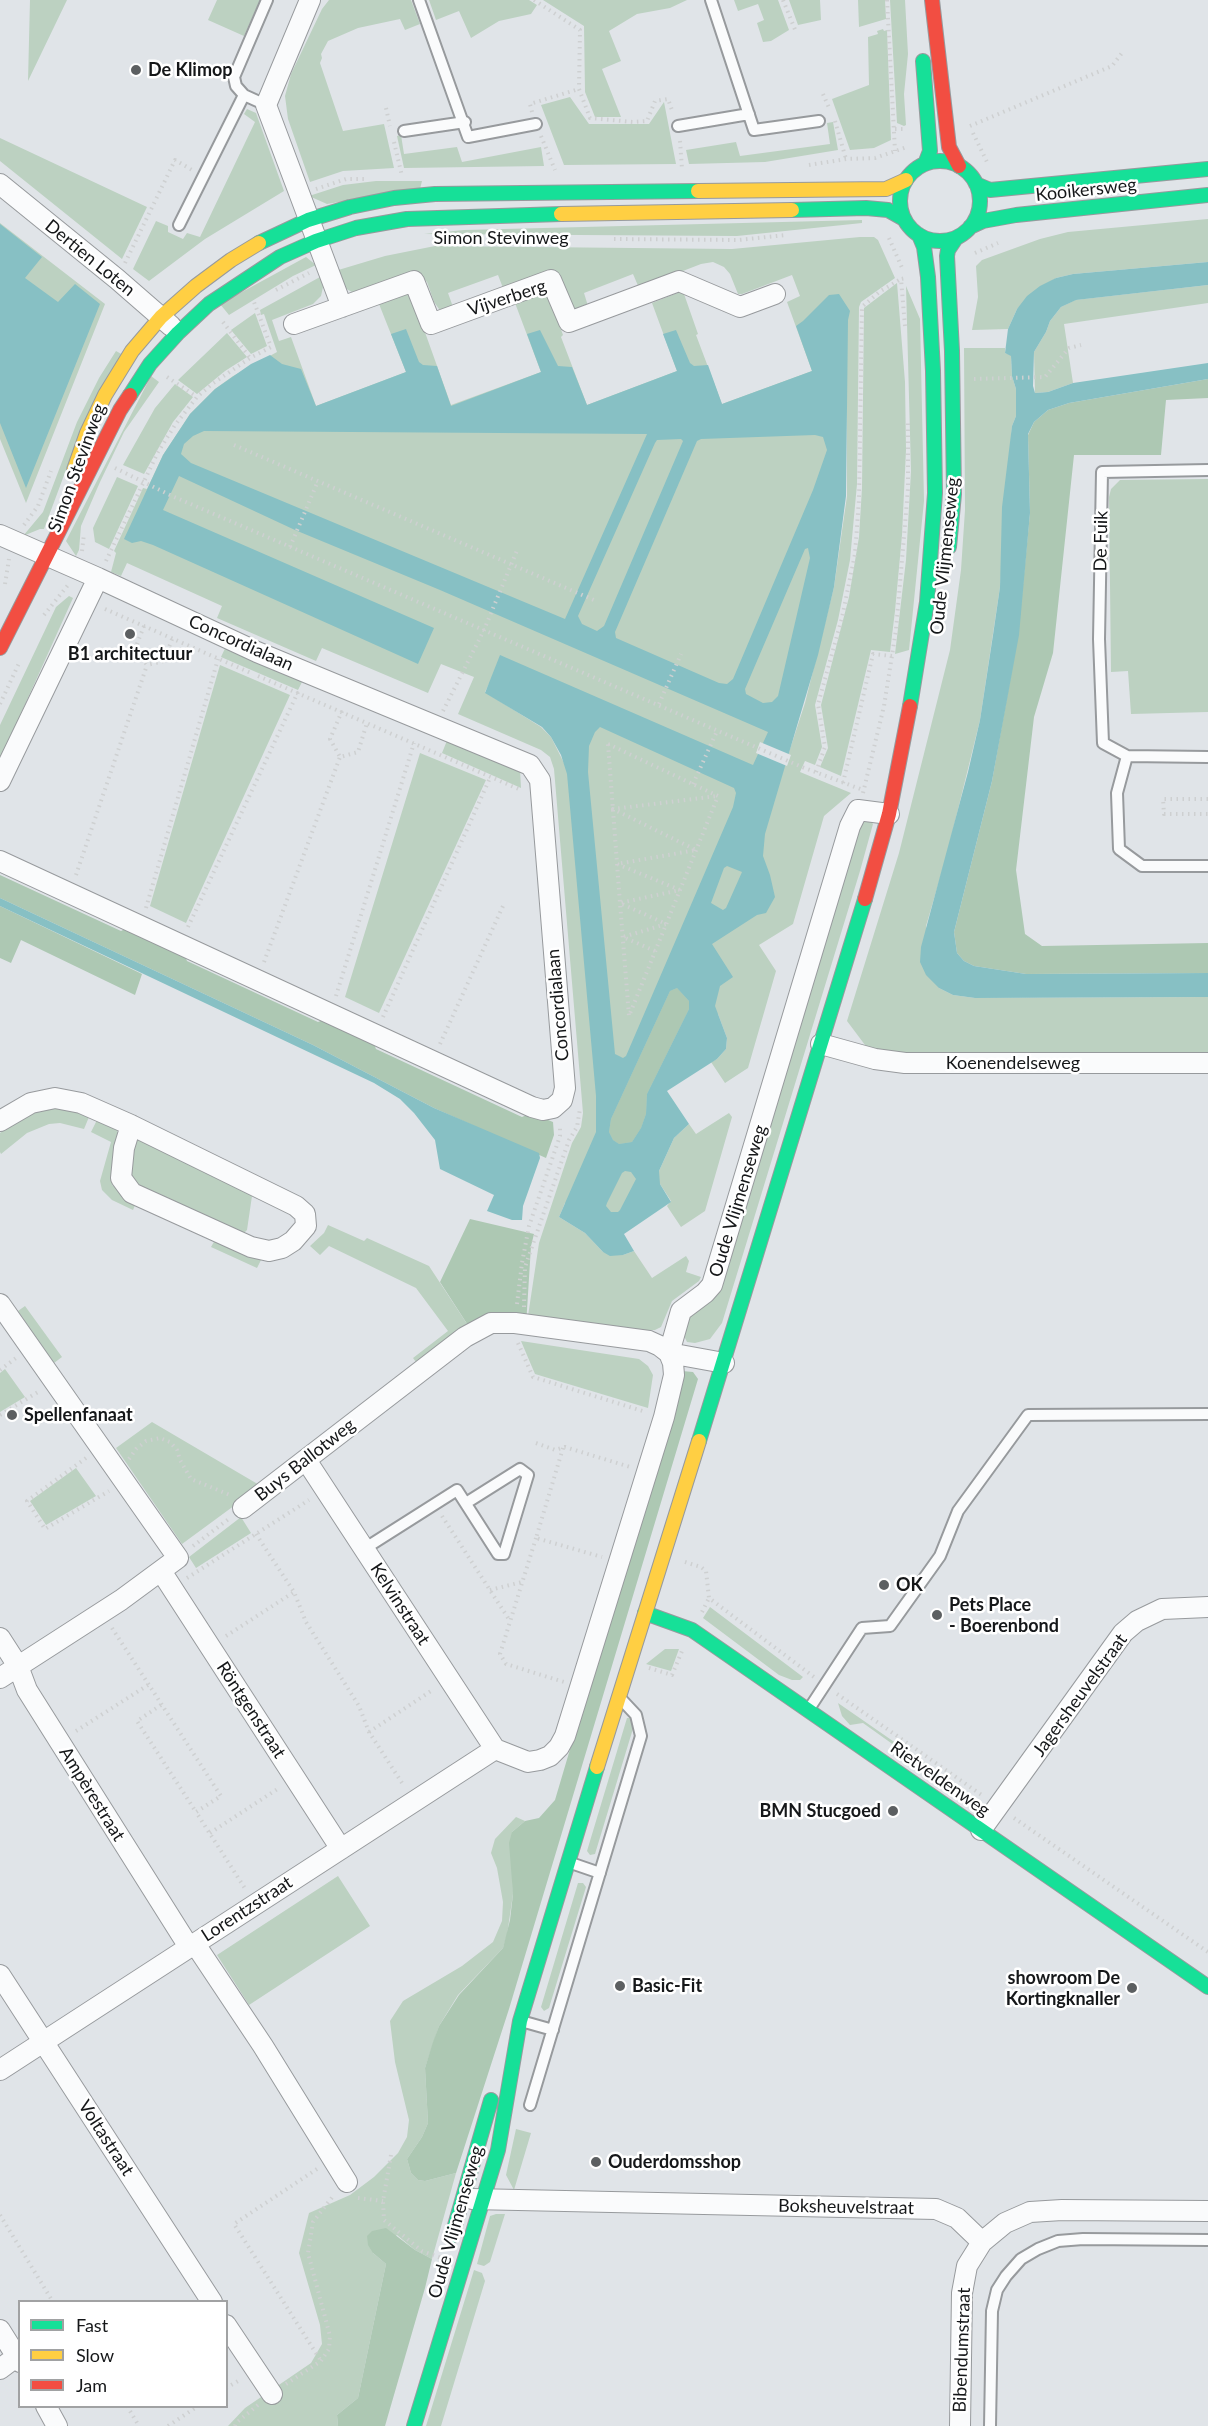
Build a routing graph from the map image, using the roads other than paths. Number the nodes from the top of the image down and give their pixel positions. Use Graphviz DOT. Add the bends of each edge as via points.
graph roads {
  1 [pos="267,0"];
  2 [pos="310,0"];
  3 [pos="419,0"];
  4 [pos="711,0"];
  5 [pos="919,0"];
  6 [pos="932,0"];
  7 [pos="920,20"];
  8 [pos="922,50"];
  9 [pos="244,95"];
  10 [pos="266,105"];
  11 [pos="749,114"];
  12 [pos="819,121"];
  13 [pos="465,122"];
  14 [pos="536,124"];
  15 [pos="678,126"];
  16 [pos="404,131"];
  17 [pos="925,164"];
  18 [pos="959,166"];
  19 [pos="1208,169"];
  20 [pos="906,180"];
  21 [pos="0,184"];
  22 [pos="976,184"];
  23 [pos="1208,195"];
  24 [pos="904,219"];
  25 [pos="308,220"];
  26 [pos="179,225"];
  27 [pos="970,227"];
  28 [pos="918,235"];
  29 [pos="956,238"];
  30 [pos="316,241"];
  31 [pos="775,294"];
  32 [pos="342,307"];
  33 [pos="161,317"];
  34 [pos="294,324"];
  35 [pos="178,333"];
  36 [pos="1208,470"];
  37 [pos="6,538"];
  38 [pos="46,554"];
  39 [pos="948,558"];
  40 [pos="98,578"];
  41 [pos="0,648"];
  42 [pos="929,673"];
  43 [pos="1127,756"];
  44 [pos="1208,757"];
  45 [pos="0,781"];
  46 [pos="890,807"];
  47 [pos="0,861"];
  48 [pos="1208,866"];
  49 [pos="821,1044"];
  50 [pos="1208,1064"];
  51 [pos="0,1121"];
  52 [pos="131,1125"];
  53 [pos="0,1304"];
  54 [pos="669,1353"];
  55 [pos="724,1363"];
  56 [pos="1208,1414"];
  57 [pos="306,1460"];
  58 [pos="466,1503"];
  59 [pos="243,1508"];
  60 [pos="364,1549"];
  61 [pos="160,1571"];
  62 [pos="1208,1606"];
  63 [pos="645,1613"];
  64 [pos="0,1638"];
  65 [pos="18,1666"];
  66 [pos="0,1677"];
  67 [pos="618,1697"];
  68 [pos="808,1709"];
  69 [pos="495,1749"];
  70 [pos="981,1830"];
  71 [pos="341,1849"];
  72 [pos="568,1862"];
  73 [pos="600,1872"];
  74 [pos="192,1945"];
  75 [pos="0,1976"];
  76 [pos="1208,1987"];
  77 [pos="520,2021"];
  78 [pos="553,2030"];
  79 [pos="43,2042"];
  80 [pos="0,2070"];
  81 [pos="530,2104"];
  82 [pos="347,2182"];
  83 [pos="473,2199"];
  84 [pos="1208,2211"];
  85 [pos="1208,2240"];
  86 [pos="982,2242"];
  87 [pos="446,2259"];
  88 [pos="211,2300"];
  89 [pos="228,2328"];
  90 [pos="0,2330"];
  91 [pos="18,2360"];
  92 [pos="0,2369"];
  93 [pos="272,2394"];
  94 [pos="47,2408"];
  95 [pos="57,2426"];
  96 [pos="414,2426"];
  97 [pos="960,2426"];
  98 [pos="990,2426"];
  1 -- 9 [label="lane" via="234,77"];
  2 -- 10 [label="street"];
  3 -- 13 [label="lane"];
  4 -- 11 [label="lane"];
  5 -- 7 [label="street"];
  6 -- 18 [label="street" via="951,154"];
  8 -- 17 [label="street" via="930,152"];
  9 -- 10 [label="lane"];
  9 -- 26 [label="lane"];
  10 -- 25 [label="street"];
  11 -- 12 [label="lane" via="754,130"];
  11 -- 15 [label="lane"];
  13 -- 14 [label="lane" via="468,137"];
  13 -- 16 [label="lane"];
  17 -- 18 [label="street" via="938,161"];
  17 -- 20 [label="street"];
  18 -- 22 [label="street"];
  19 -- 22 [label="street, Kooikersweg" via="990,190"];
  20 -- 24 [label="street" via="900,200"];
  20 -- 25 [label="street, Simon Stevinweg" via="886,189 435,194 394,198"];
  21 -- 33 [label="street, Dertien Loten"];
  22 -- 27 [label="street" via="980,201"];
  23 -- 27 [label="street, Kooikersweg" via="1016,215"];
  24 -- 28 [label="street"];
  24 -- 30 [label="street, Simon Stevinweg" via="888,210 866,208 438,217 356,228"];
  25 -- 30 [label="street"];
  25 -- 33 [label="street, Simon Stevinweg" via="231,260"];
  27 -- 29 [label="street"];
  28 -- 29 [label="street" via="934,241"];
  28 -- 46 [label="street, Oude Vlijmenseweg" via="924,247 928,277 935,493 919,659"];
  29 -- 39 [label="street, Oude Vlijmenseweg" via="947,256 954,494"];
  30 -- 32 [label="street"];
  30 -- 35 [label="street, Simon Stevinweg" via="241,281"];
  31 -- 32 [label="street, Vijverberg" via="740,307 679,281 569,322 551,280 431,324 414,281"];
  32 -- 34 [label="street, Vijverberg"];
  33 -- 35 [label="street, Dertien Loten"];
  33 -- 38 [label="street, Simon Stevinweg" via="132,351 105,395 87,433"];
  35 -- 38 [label="street, Simon Stevinweg" via="150,364 120,410"];
  36 -- 43 [label="lane, De Fuik" via="1101,472 1099,639 1103,743"];
  37 -- 38 [label="street, Simon Stevinweg"];
  38 -- 40 [label="street, Concordialaan"];
  38 -- 41 [label="street, Simon Stevinweg"];
  40 -- 45 [label="street"];
  40 -- 47 [label="street, Concordialaan" via="227,638 530,765 540,780 565,1088 562,1100 553,1108 532,1107"];
  42 -- 46 [label="street, Oude Vlijmenseweg"];
  43 -- 44 [label="lane"];
  43 -- 48 [label="lane" via="1117,793 1119,849 1142,867"];
  46 -- 49 [label="street, Oude Vlijmenseweg"];
  46 -- 54 [label="street, Oude Vlijmenseweg" via="858,810 850,826 712,1285 681,1311"];
  49 -- 50 [label="street, Koenendelseweg" via="905,1063"];
  49 -- 55 [label="street, Oude Vlijmenseweg"];
  51 -- 52 [label="street" via="31,1103 55,1098 81,1103"];
  52 -- 52 [label="street" via="296,1206 305,1214 306,1226 293,1241 269,1251 251,1247 132,1193 121,1178"];
  53 -- 61 [label="street" via="178,1558"];
  54 -- 55 [label="street, Buys Ballotweg"];
  54 -- 57 [label="street, Buys Ballotweg" via="649,1341 519,1323 491,1323 465,1337"];
  54 -- 69 [label="street, Oude Vlijmenseweg" via="674,1375 664,1417 565,1736 559,1747 540,1761 528,1762"];
  55 -- 63 [label="street, Oude Vlijmenseweg"];
  56 -- 68 [label="lane" via="1028,1415 958,1511 939,1556 890,1626 861,1628"];
  57 -- 59 [label="street, Buys Ballotweg"];
  57 -- 60 [label="street, Kelvinstraat"];
  58 -- 58 [label="lane" via="498,1554 504,1554 528,1475 520,1469"];
  58 -- 60 [label="lane" via="457,1490"];
  60 -- 69 [label="street, Kelvinstraat"];
  61 -- 65 [label="street"];
  61 -- 71 [label="street, Röntgenstraat"];
  62 -- 70 [label="street, Jagersheuvelstraat" via="1162,1609 1123,1633"];
  63 -- 67 [label="street, Oude Vlijmenseweg"];
  63 -- 68 [label="street, Rietveldenweg" via="692,1630"];
  64 -- 65 [label="street, Ampèrestraat"];
  65 -- 66 [label="street"];
  65 -- 74 [label="street, Ampèrestraat" via="27,1690 59,1742"];
  67 -- 72 [label="street, Oude Vlijmenseweg"];
  67 -- 73 [label="lane" via="636,1715 641,1736"];
  68 -- 70 [label="street, Rietveldenweg"];
  69 -- 71 [label="street, Lorentzstraat"];
  70 -- 76 [label="street, Rietveldenweg"];
  71 -- 74 [label="street, Lorentzstraat"];
  72 -- 73 [label="lane"];
  72 -- 77 [label="street, Oude Vlijmenseweg"];
  73 -- 78 [label="lane"];
  74 -- 79 [label="street, Lorentzstraat"];
  74 -- 82 [label="street, Ampèrestraat" via="263,2046"];
  75 -- 79 [label="street, Voltastraat"];
  77 -- 78 [label="lane"];
  77 -- 83 [label="street, Oude Vlijmenseweg" via="509,2041"];
  77 -- 83 [label="street, Oude Vlijmenseweg" via="498,2150"];
  78 -- 81 [label="lane"];
  79 -- 80 [label="street, Lorentzstraat"];
  79 -- 88 [label="street, Voltastraat"];
  83 -- 86 [label="street, Boksheuvelstraat" via="936,2209 957,2218"];
  83 -- 87 [label="street, Oude Vlijmenseweg"];
  83 -- 96 [label="street, Oude Vlijmenseweg"];
  84 -- 86 [label="street" via="1030,2212 1005,2223"];
  85 -- 98 [label="lane" via="1058,2241 1021,2259 997,2290 992,2311"];
  86 -- 97 [label="street, Bibendumstraat" via="967,2266 962,2293"];
  89 -- 93 [label="street"];
  90 -- 91 [label="street"];
  91 -- 92 [label="street"];
  94 -- 95 [label="street"];
}
